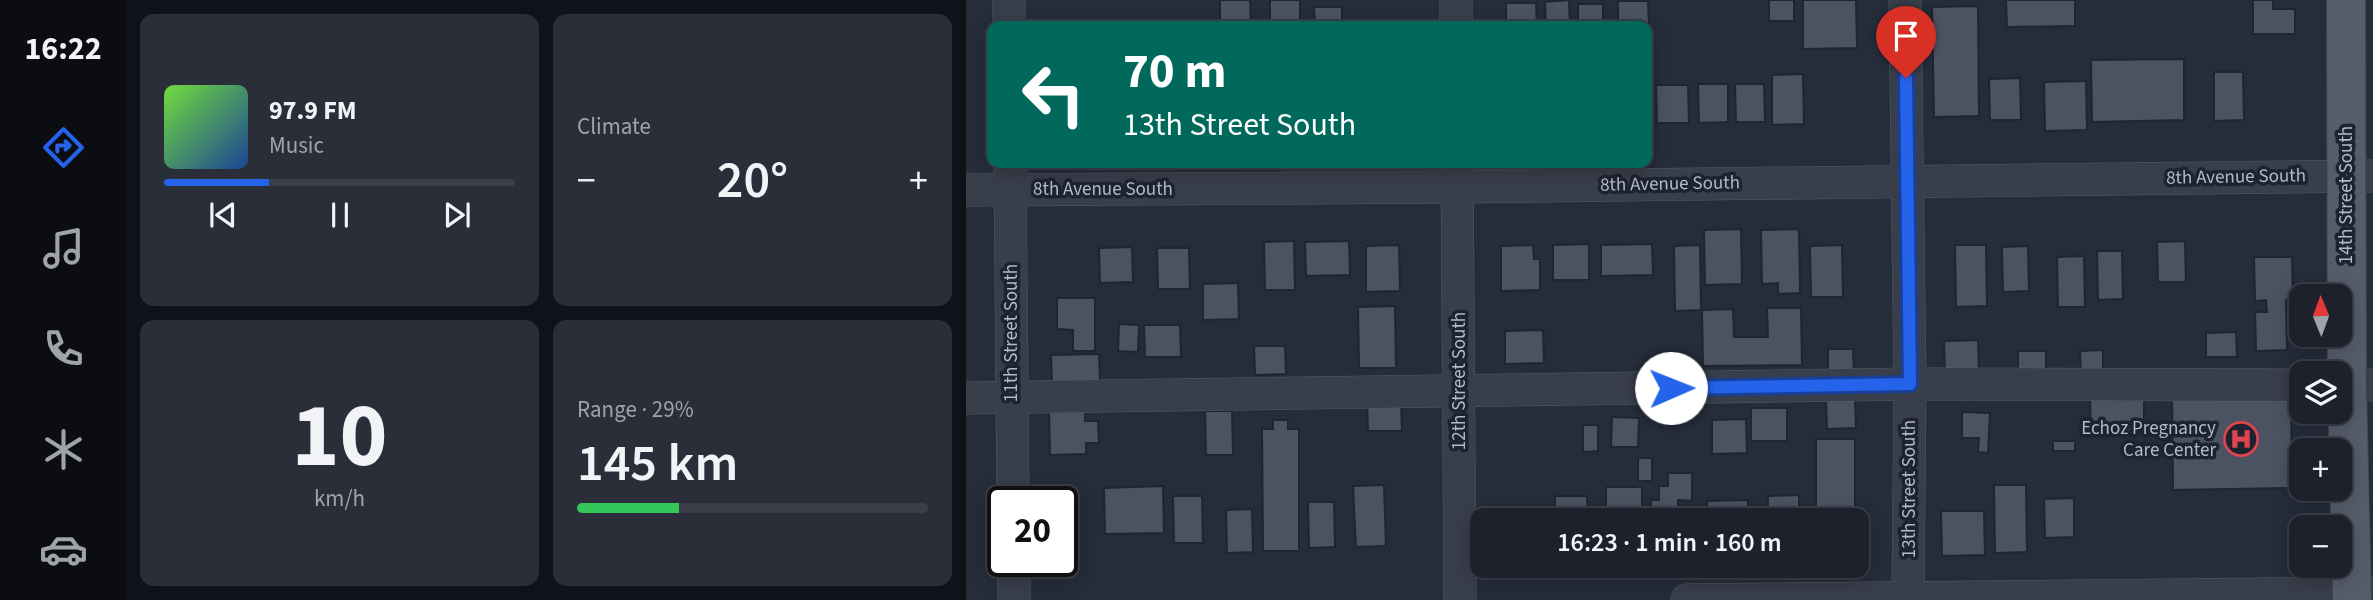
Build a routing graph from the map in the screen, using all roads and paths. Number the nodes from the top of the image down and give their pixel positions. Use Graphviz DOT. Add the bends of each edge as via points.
graph roads {
  1 [pos="1009,0"];
  2 [pos="1456,0"];
  3 [pos="1905,0"];
  4 [pos="2346,0"];
  5 [pos="1009,21"];
  6 [pos="1456,21"];
  7 [pos="1457,175"];
  8 [pos="1010,176"];
  9 [pos="2360,176"];
  10 [pos="1907,181"];
  11 [pos="966,190"];
  12 [pos="1910,384"];
  13 [pos="2289,385"];
  14 [pos="2353,385"];
  15 [pos="1459,391"];
  16 [pos="966,398"];
  17 [pos="1011,398"];
  18 [pos="1013,486"];
  19 [pos="1013,577"];
  20 [pos="2359,595"];
  21 [pos="1908,599"];
  22 [pos="1014,600"];
  23 [pos="1460,600"];
  24 [pos="1687,600"];
  1 -- 5 [label="street"];
  2 -- 6 [label="street"];
  3 -- 10 [label="street, 13th Street South"];
  4 -- 9 [label="main road, 14th Street South"];
  7 -- 8 [label="street, 8th Avenue South"];
  7 -- 10 [label="street, 8th Avenue South"];
  7 -- 15 [label="street, 12th Street South"];
  8 -- 11 [label="street, 8th Avenue South"];
  8 -- 17 [label="street, 11th Street South"];
  9 -- 10 [label="street, 8th Avenue South"];
  9 -- 14 [label="main road, 14th Street South"];
  10 -- 12 [label="street, 13th Street South"];
  12 -- 13 [label="street"];
  12 -- 15 [label="street"];
  12 -- 21 [label="street, 13th Street South"];
  14 -- 20 [label="main road, 14th Street South"];
  15 -- 17 [label="street"];
  15 -- 23 [label="street, 12th Street South"];
  16 -- 17 [label="street"];
  17 -- 18 [label="street, 11th Street South"];
  19 -- 22 [label="street"];
  20 -- 21 [label="street"];
  21 -- 24 [label="street"];
}
